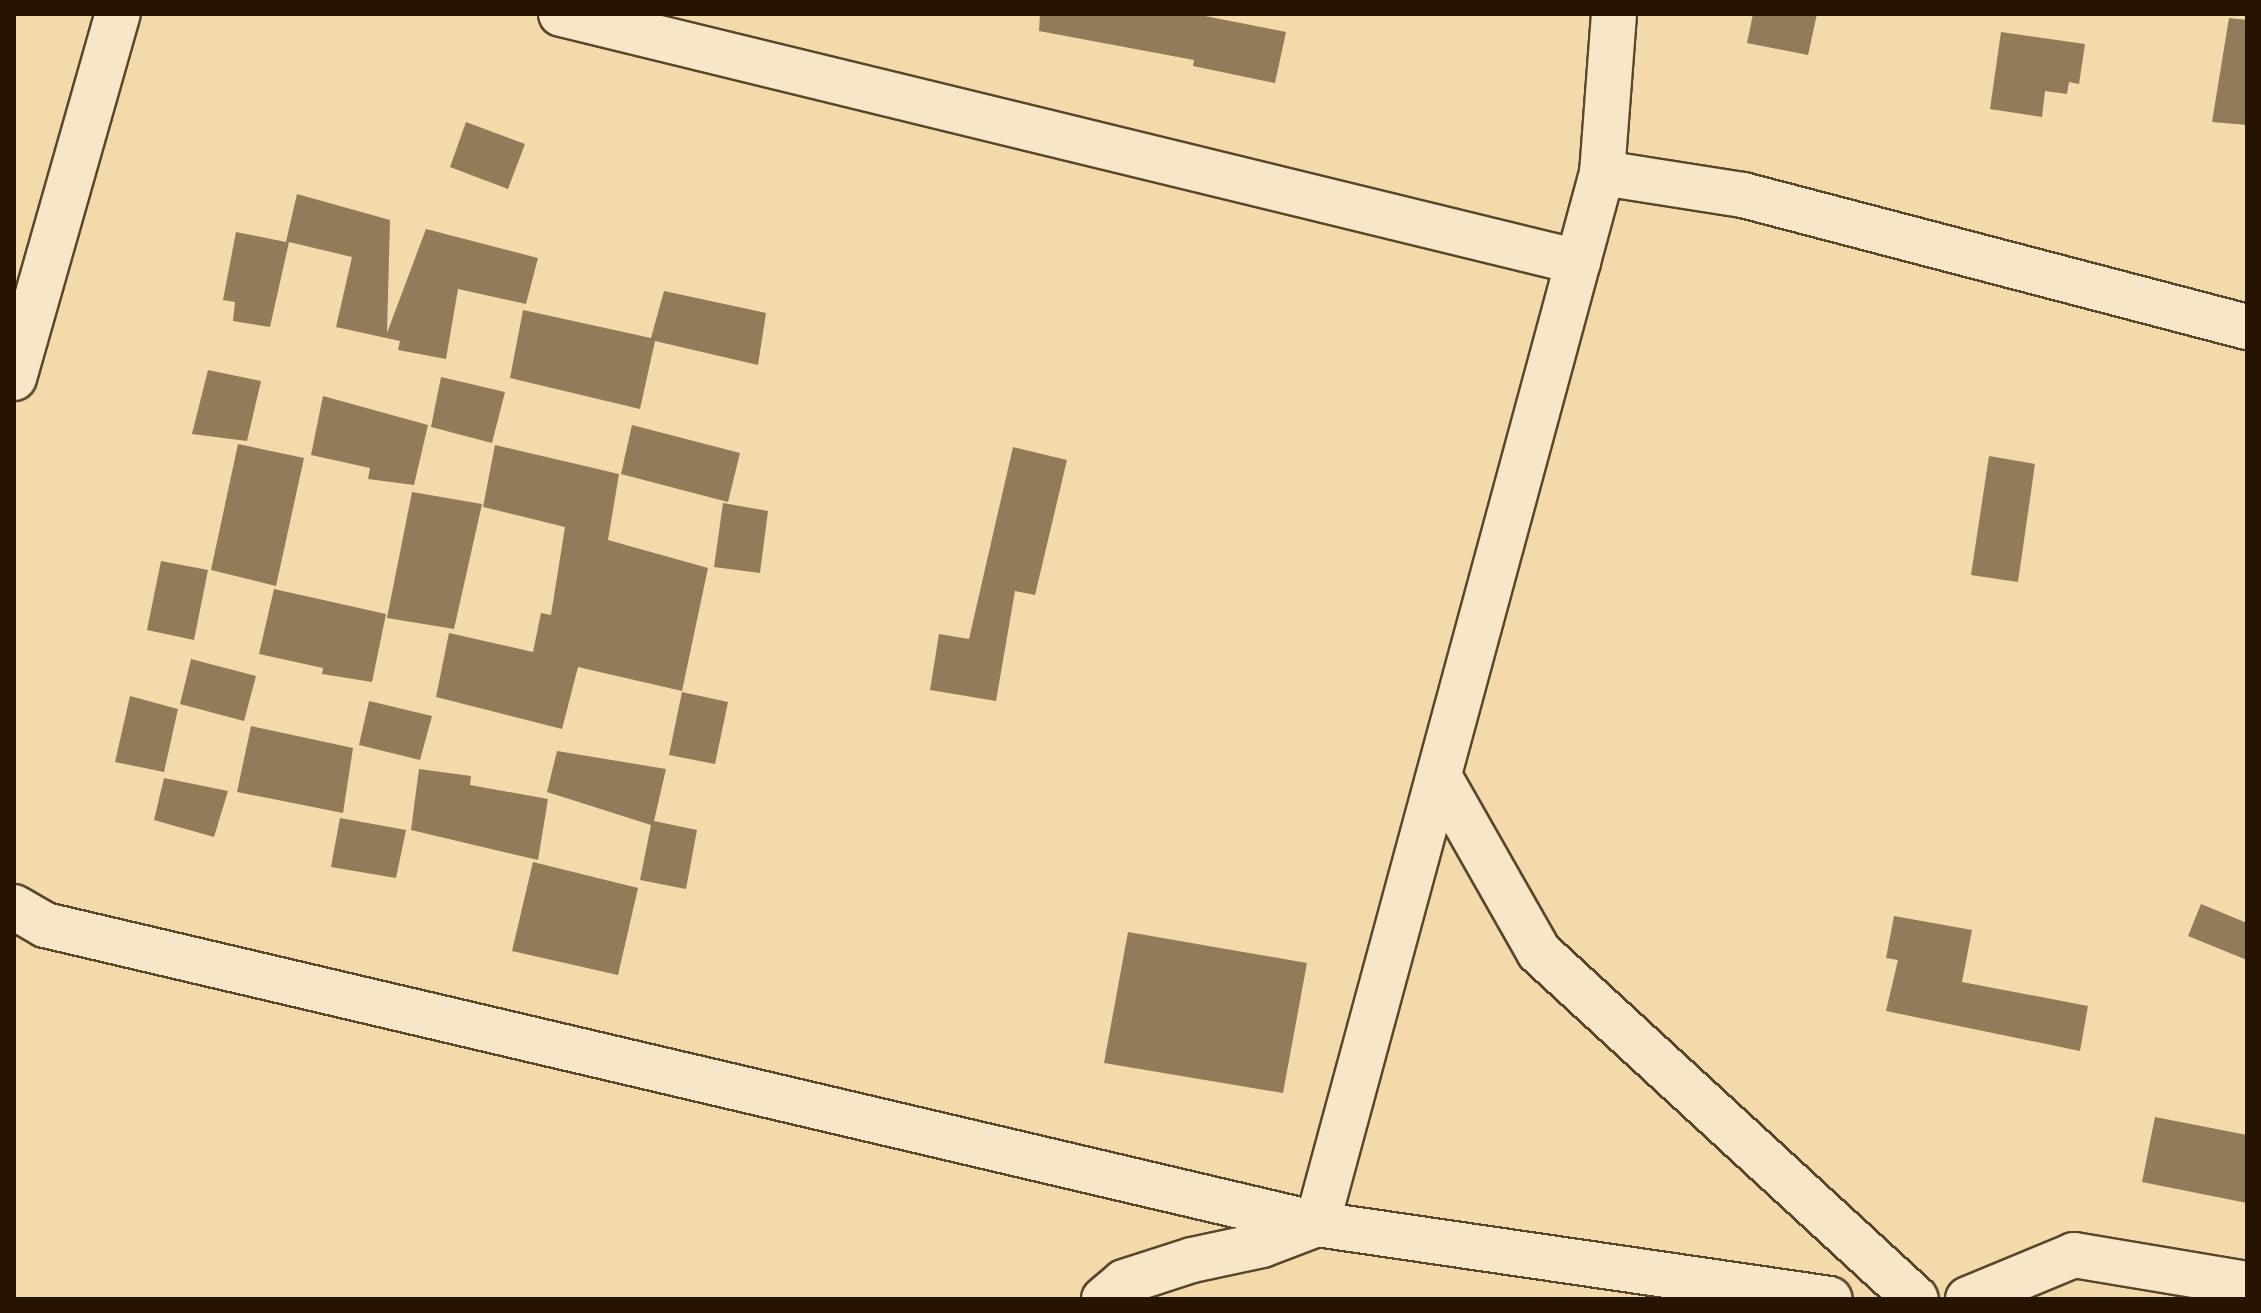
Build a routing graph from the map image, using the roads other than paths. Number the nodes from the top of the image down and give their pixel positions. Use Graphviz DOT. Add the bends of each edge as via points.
graph roads {
  1 [pos="118,14"];
  2 [pos="561,14"];
  3 [pos="1614,14"];
  4 [pos="1602,173"];
  5 [pos="1578,262"];
  6 [pos="2247,327"];
  7 [pos="14,378"];
  8 [pos="1439,776"];
  9 [pos="14,907"];
  10 [pos="1317,1224"];
  11 [pos="2247,1284"];
  12 [pos="1104,1299"];
  13 [pos="1830,1299"];
  14 [pos="1916,1299"];
  15 [pos="1968,1299"];
  1 -- 7 [label="street"];
  2 -- 5 [label="street"];
  3 -- 4 [label="street"];
  4 -- 5 [label="street"];
  4 -- 6 [label="street" via="1743,195"];
  5 -- 8 [label="street"];
  8 -- 10 [label="street"];
  8 -- 14 [label="street" via="1539,952"];
  9 -- 10 [label="street" via="45,925"];
  10 -- 12 [label="street" via="1262,1245 1124,1282"];
  10 -- 13 [label="street"];
  11 -- 15 [label="street" via="2074,1255"];
}
